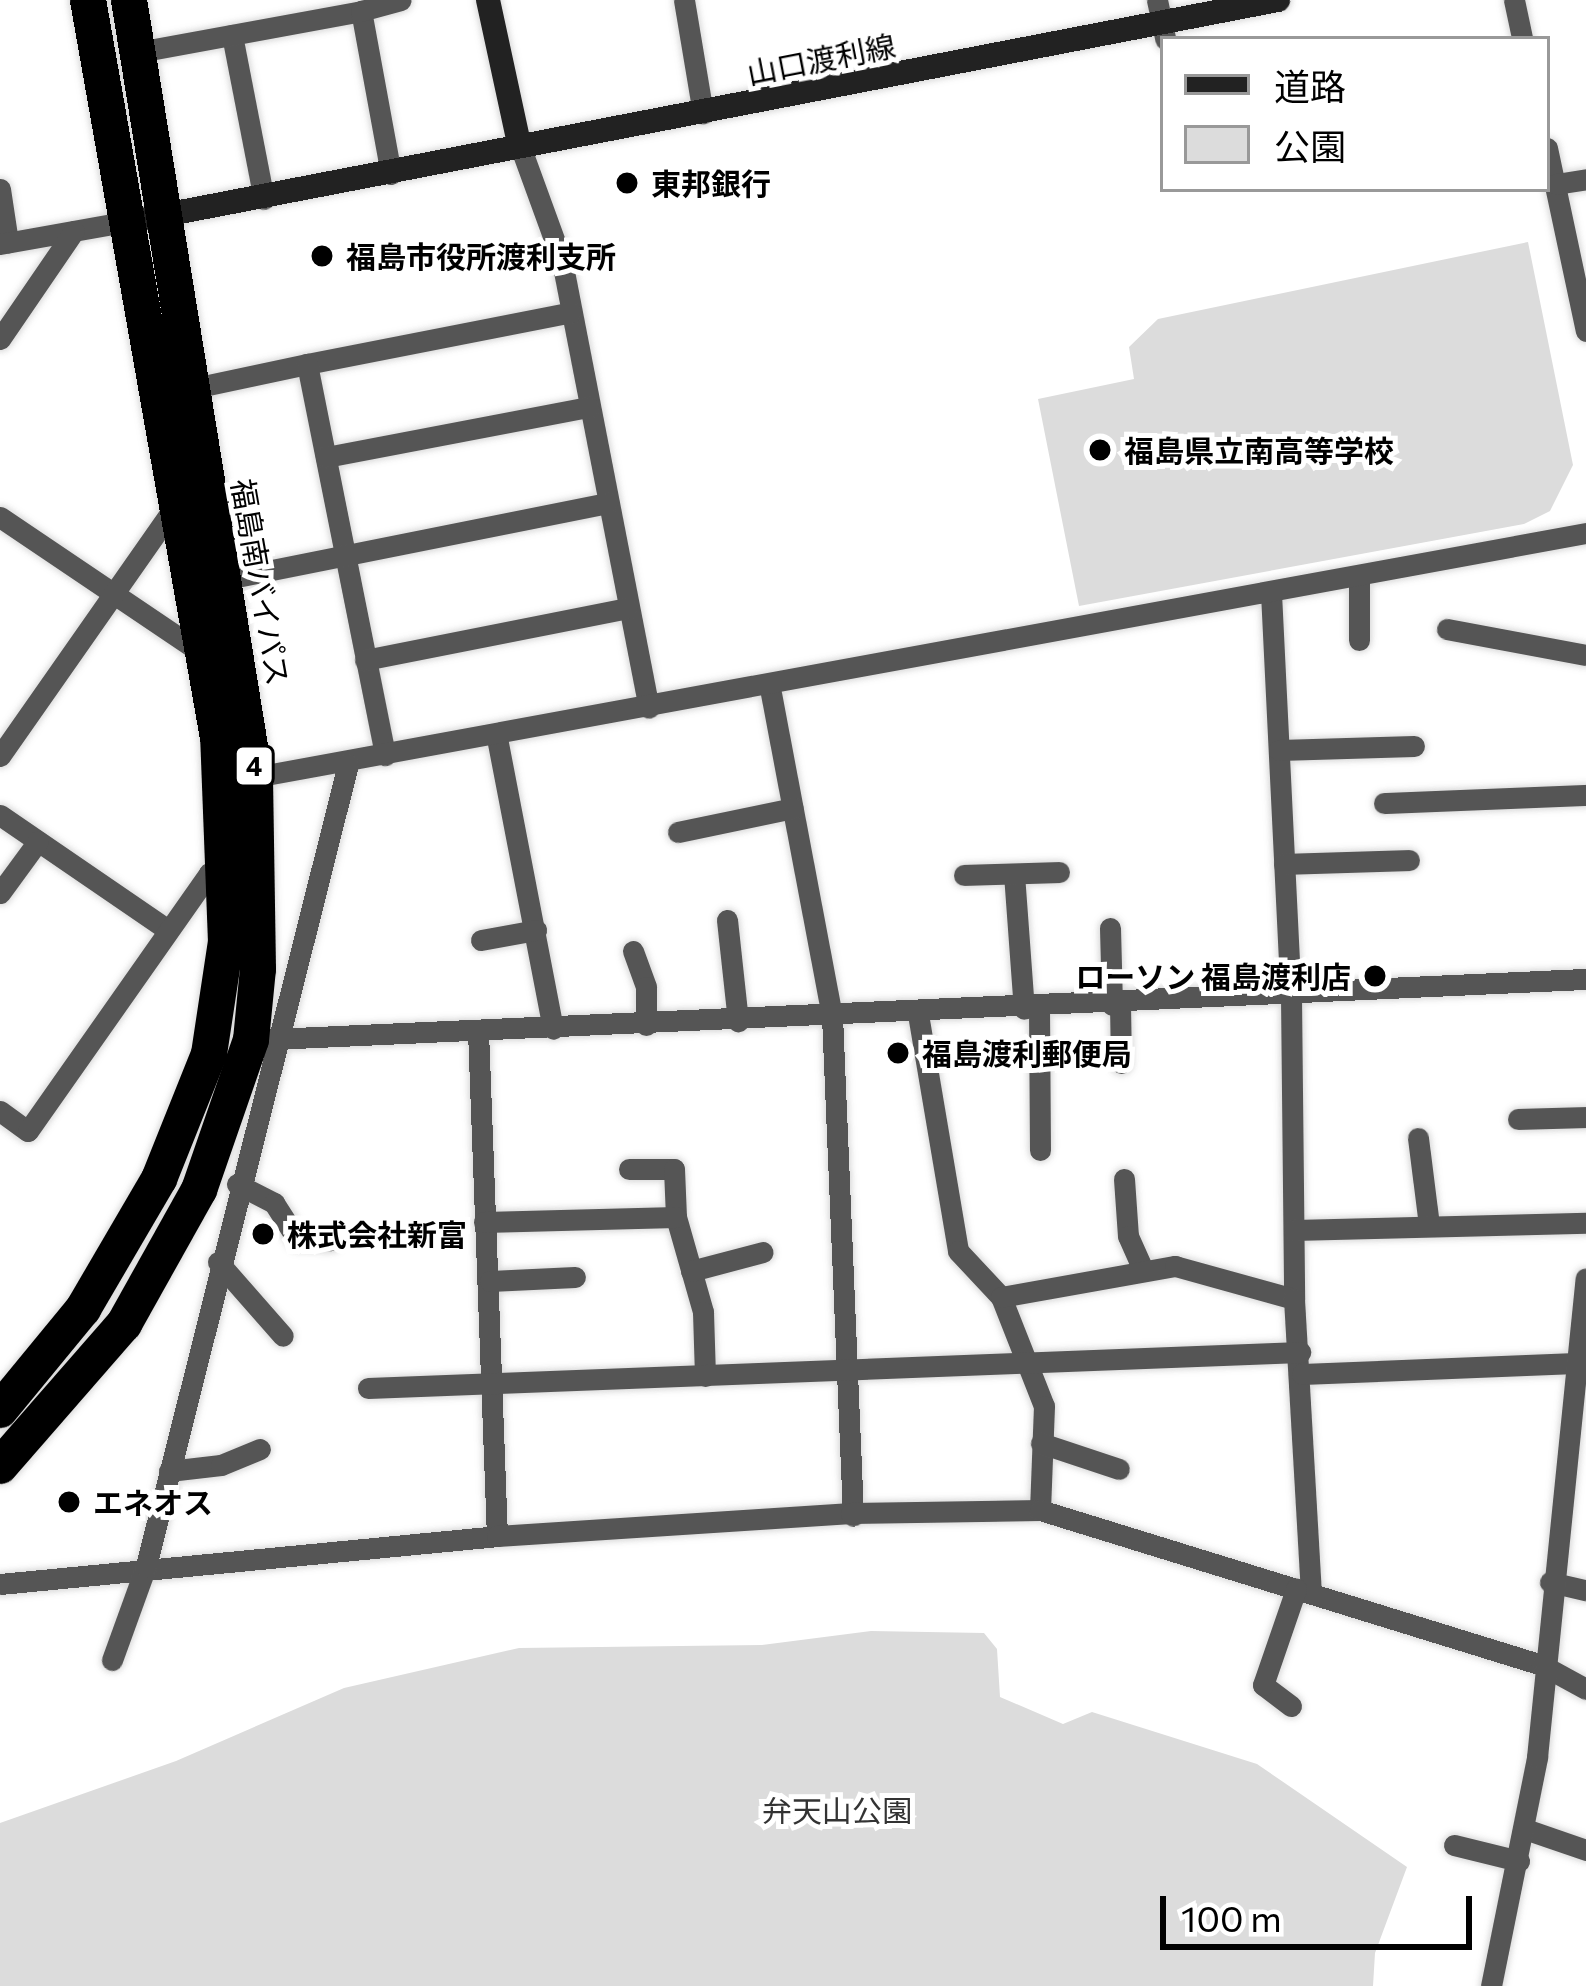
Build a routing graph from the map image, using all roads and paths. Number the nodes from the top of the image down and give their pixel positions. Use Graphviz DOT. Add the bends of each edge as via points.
graph roads {
  1 [pos="88,0"];
  2 [pos="129,0"];
  3 [pos="401,0"];
  4 [pos="488,0"];
  5 [pos="684,0"];
  6 [pos="1278,0"];
  7 [pos="1514,0"];
  8 [pos="361,11"];
  9 [pos="1161,21"];
  10 [pos="232,35"];
  11 [pos="1521,36"];
  12 [pos="133,53"];
  13 [pos="704,113"];
  14 [pos="518,142"];
  15 [pos="1550,160"];
  16 [pos="392,174"];
  17 [pos="1586,179"];
  18 [pos="1556,184"];
  19 [pos="0,189"];
  20 [pos="264,199"];
  21 [pos="141,219"];
  22 [pos="74,231"];
  23 [pos="4,243"];
  24 [pos="571,312"];
  25 [pos="1586,331"];
  26 [pos="0,339"];
  27 [pos="307,364"];
  28 [pos="189,389"];
  29 [pos="589,407"];
  30 [pos="326,457"];
  31 [pos="606,503"];
  32 [pos="176,506"];
  33 [pos="0,517"];
  34 [pos="1586,533"];
  35 [pos="344,554"];
  36 [pos="1359,577"];
  37 [pos="227,579"];
  38 [pos="111,593"];
  39 [pos="1271,593"];
  40 [pos="627,608"];
  41 [pos="1447,629"];
  42 [pos="1359,640"];
  43 [pos="204,654"];
  44 [pos="1586,655"];
  45 [pos="365,660"];
  46 [pos="770,688"];
  47 [pos="649,708"];
  48 [pos="496,737"];
  49 [pos="1414,746"];
  50 [pos="1279,750"];
  51 [pos="385,755"];
  52 [pos="0,756"];
  53 [pos="348,764"];
  54 [pos="255,777"];
  55 [pos="1586,795"];
  56 [pos="1384,802"];
  57 [pos="793,808"];
  58 [pos="0,815"];
  59 [pos="679,832"];
  60 [pos="38,841"];
  61 [pos="1409,860"];
  62 [pos="1284,864"];
  63 [pos="226,868"];
  64 [pos="1059,872"];
  65 [pos="1014,874"];
  66 [pos="964,875"];
  67 [pos="0,893"];
  68 [pos="727,920"];
  69 [pos="1110,928"];
  70 [pos="168,930"];
  71 [pos="536,930"];
  72 [pos="481,940"];
  73 [pos="633,951"];
  74 [pos="1586,979"];
  75 [pos="1291,996"];
  76 [pos="1116,1005"];
  77 [pos="1032,1008"];
  78 [pos="918,1014"];
  79 [pos="832,1016"];
  80 [pos="738,1021"];
  81 [pos="646,1025"];
  82 [pos="554,1029"];
  83 [pos="478,1031"];
  84 [pos="266,1039"];
  85 [pos="1121,1063"];
  86 [pos="0,1111"];
  87 [pos="1586,1117"];
  88 [pos="1518,1119"];
  89 [pos="1418,1138"];
  90 [pos="1040,1150"];
  91 [pos="629,1169"];
  92 [pos="1124,1180"];
  93 [pos="237,1184"];
  94 [pos="676,1217"];
  95 [pos="484,1222"];
  96 [pos="1586,1223"];
  97 [pos="1430,1226"];
  98 [pos="1294,1230"];
  99 [pos="331,1240"];
  100 [pos="763,1252"];
  101 [pos="218,1262"];
  102 [pos="1143,1269"];
  103 [pos="692,1271"];
  104 [pos="575,1277"];
  105 [pos="490,1281"];
  106 [pos="1586,1284"];
  107 [pos="1001,1297"];
  108 [pos="1294,1299"];
  109 [pos="283,1336"];
  110 [pos="1301,1363"];
  111 [pos="1576,1363"];
  112 [pos="1024,1364"];
  113 [pos="846,1369"];
  114 [pos="704,1376"];
  115 [pos="495,1386"];
  116 [pos="368,1388"];
  117 [pos="0,1410"];
  118 [pos="1041,1443"];
  119 [pos="260,1449"];
  120 [pos="0,1466"];
  121 [pos="1119,1469"];
  122 [pos="169,1472"];
  123 [pos="1040,1510"];
  124 [pos="853,1516"];
  125 [pos="497,1536"];
  126 [pos="146,1566"];
  127 [pos="1550,1582"];
  128 [pos="0,1584"];
  129 [pos="1586,1590"];
  130 [pos="1304,1591"];
  131 [pos="112,1660"];
  132 [pos="1542,1665"];
  133 [pos="1586,1689"];
  134 [pos="1291,1706"];
  135 [pos="1526,1829"];
  136 [pos="1454,1845"];
  137 [pos="1586,1850"];
  138 [pos="1520,1861"];
  139 [pos="1491,1986"];
  1 -- 21 [label="highway, 福島南バイパス / 4"];
  2 -- 12 [label="highway, 福島南バイパス / 4"];
  3 -- 8 [label="street"];
  4 -- 14 [label="main road"];
  5 -- 13 [label="street"];
  6 -- 9 [label="main road, 山口渡利線"];
  7 -- 11 [label="street"];
  8 -- 10 [label="street"];
  8 -- 16 [label="street"];
  9 -- 13 [label="main road, 山口渡利線"];
  10 -- 12 [label="street"];
  10 -- 20 [label="street"];
  12 -- 21 [label="highway, 福島南バイパス / 4"];
  13 -- 14 [label="main road, 山口渡利線"];
  14 -- 16 [label="main road, 山口渡利線"];
  14 -- 24 [label="street" via="562,261"];
  15 -- 18 [label="street"];
  16 -- 20 [label="main road, 山口渡利線"];
  17 -- 18 [label="street"];
  18 -- 25 [label="street"];
  19 -- 23 [label="street"];
  20 -- 21 [label="main road, 山口渡利線"];
  21 -- 22 [label="street"];
  21 -- 28 [label="highway, 福島南バイパス / 4"];
  21 -- 32 [label="highway, 福島南バイパス / 4"];
  22 -- 23 [label="street"];
  22 -- 26 [label="street"];
  24 -- 27 [label="street"];
  24 -- 29 [label="street"];
  27 -- 28 [label="street"];
  27 -- 30 [label="street"];
  28 -- 37 [label="highway, 福島南バイパス / 4"];
  29 -- 30 [label="street"];
  29 -- 31 [label="street"];
  30 -- 35 [label="street"];
  31 -- 35 [label="street"];
  31 -- 40 [label="street"];
  32 -- 38 [label="street"];
  32 -- 43 [label="highway, 福島南バイパス / 4"];
  33 -- 38 [label="street"];
  34 -- 36 [label="street"];
  35 -- 37 [label="street"];
  35 -- 45 [label="street"];
  36 -- 39 [label="street"];
  36 -- 42 [label="street"];
  37 -- 54 [label="highway, 福島南バイパス / 4"];
  38 -- 43 [label="street"];
  38 -- 52 [label="street"];
  39 -- 46 [label="street"];
  39 -- 50 [label="street"];
  40 -- 45 [label="street"];
  40 -- 47 [label="street"];
  41 -- 44 [label="street"];
  43 -- 63 [label="highway, 福島南バイパス / 4"];
  45 -- 51 [label="street"];
  46 -- 47 [label="street"];
  46 -- 57 [label="street"];
  47 -- 48 [label="street"];
  48 -- 51 [label="street"];
  48 -- 71 [label="street"];
  49 -- 50 [label="street"];
  50 -- 62 [label="street"];
  51 -- 53 [label="street"];
  53 -- 54 [label="street"];
  53 -- 84 [label="street"];
  54 -- 84 [label="highway, 福島南バイパス / 4"];
  55 -- 56 [label="street"];
  57 -- 59 [label="street"];
  57 -- 79 [label="street"];
  58 -- 60 [label="street"];
  60 -- 67 [label="street"];
  60 -- 70 [label="street"];
  61 -- 62 [label="street"];
  62 -- 75 [label="street"];
  63 -- 70 [label="street" via="209,873"];
  63 -- 117 [label="highway, 福島南バイパス / 4" via="222,1004 190,1112 83,1309"];
  64 -- 65 [label="street"];
  65 -- 66 [label="street"];
  65 -- 77 [label="street"];
  68 -- 80 [label="street"];
  69 -- 76 [label="street"];
  70 -- 86 [label="street" via="28,1131"];
  71 -- 72 [label="street"];
  71 -- 82 [label="street"];
  73 -- 81 [label="street" via="646,987"];
  74 -- 75 [label="street"];
  75 -- 76 [label="street"];
  75 -- 98 [label="street"];
  76 -- 77 [label="street"];
  76 -- 85 [label="street"];
  77 -- 78 [label="street"];
  77 -- 90 [label="street"];
  78 -- 79 [label="street"];
  78 -- 107 [label="street" via="958,1251"];
  79 -- 80 [label="street"];
  79 -- 113 [label="street"];
  80 -- 81 [label="street"];
  81 -- 82 [label="street"];
  82 -- 83 [label="street"];
  83 -- 84 [label="street"];
  83 -- 95 [label="street"];
  84 -- 93 [label="street"];
  84 -- 120 [label="highway, 福島南バイパス / 4" via="199,1190 134,1306 82,1380"];
  87 -- 88 [label="street"];
  89 -- 97 [label="street"];
  91 -- 94 [label="street" via="674,1169"];
  92 -- 102 [label="street" via="1128,1237"];
  93 -- 99 [label="street" via="274,1203 297,1239"];
  93 -- 101 [label="street"];
  94 -- 95 [label="street"];
  94 -- 103 [label="street"];
  95 -- 105 [label="street"];
  96 -- 97 [label="street"];
  97 -- 98 [label="street"];
  98 -- 108 [label="street"];
  100 -- 103 [label="street"];
  101 -- 109 [label="street"];
  101 -- 122 [label="street"];
  102 -- 107 [label="street"];
  102 -- 108 [label="street" via="1202,1268"];
  103 -- 114 [label="street" via="703,1312"];
  104 -- 105 [label="street"];
  105 -- 115 [label="street"];
  106 -- 111 [label="street"];
  107 -- 112 [label="street"];
  108 -- 110 [label="street"];
  110 -- 111 [label="street"];
  110 -- 112 [label="street"];
  110 -- 130 [label="street"];
  111 -- 127 [label="street"];
  112 -- 113 [label="street"];
  112 -- 118 [label="street" via="1044,1406"];
  113 -- 114 [label="street"];
  113 -- 124 [label="street"];
  114 -- 115 [label="street"];
  115 -- 116 [label="street"];
  115 -- 125 [label="street"];
  118 -- 121 [label="street"];
  118 -- 123 [label="street"];
  119 -- 122 [label="street"];
  122 -- 126 [label="street"];
  123 -- 124 [label="street"];
  123 -- 130 [label="street"];
  124 -- 125 [label="street"];
  125 -- 126 [label="street"];
  126 -- 128 [label="street"];
  126 -- 131 [label="street"];
  127 -- 129 [label="street"];
  127 -- 132 [label="street"];
  130 -- 132 [label="street"];
  130 -- 134 [label="street" via="1263,1684"];
  132 -- 133 [label="street"];
  132 -- 135 [label="street"];
  135 -- 137 [label="street"];
  135 -- 138 [label="street"];
  136 -- 138 [label="street"];
  138 -- 139 [label="street"];
}
